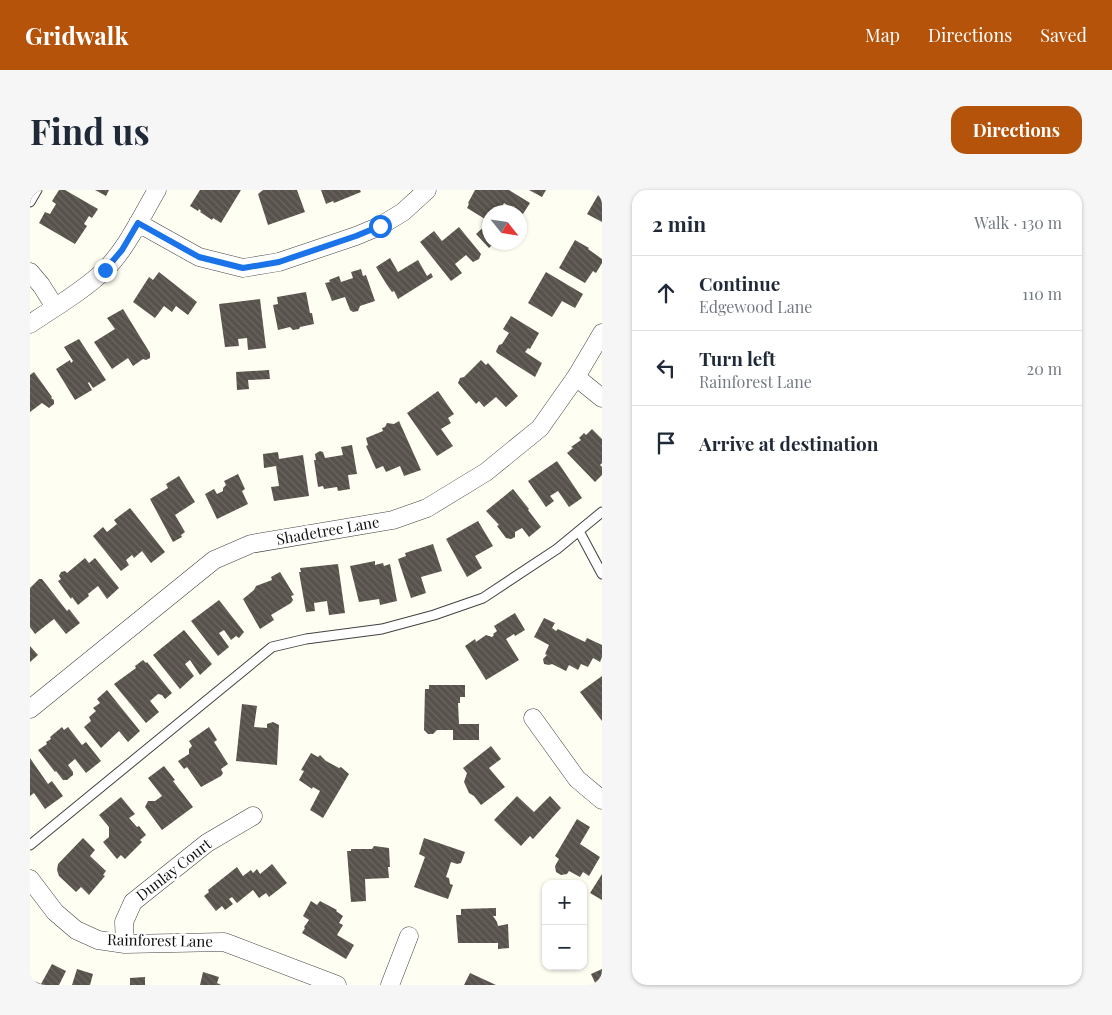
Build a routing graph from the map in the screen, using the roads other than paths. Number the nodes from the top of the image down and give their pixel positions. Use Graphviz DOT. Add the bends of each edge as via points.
graph roads {
  1 [pos="37,190"];
  2 [pos="157,190"];
  3 [pos="427,190"];
  4 [pos="30,202"];
  5 [pos="138,223"];
  6 [pos="30,272"];
  7 [pos="55,307"];
  8 [pos="30,324"];
  9 [pos="602,333"];
  10 [pos="576,378"];
  11 [pos="602,398"];
  12 [pos="602,512"];
  13 [pos="579,531"];
  14 [pos="602,574"];
  15 [pos="30,709"];
  16 [pos="533,718"];
  17 [pos="602,800"];
  18 [pos="253,816"];
  19 [pos="30,845"];
  20 [pos="30,878"];
  21 [pos="409,936"];
  22 [pos="125,944"];
  23 [pos="337,985"];
  24 [pos="390,985"];
  1 -- 4 [label="lane"];
  2 -- 5 [label="street"];
  3 -- 5 [label="street" via="380,226 279,262 243,268 199,257"];
  5 -- 7 [label="street" via="105,270"];
  6 -- 7 [label="street"];
  7 -- 8 [label="street"];
  9 -- 10 [label="street, Shadetree Lane"];
  10 -- 11 [label="street"];
  10 -- 15 [label="street, Shadetree Lane" via="540,428 486,472 427,508 392,520 251,544 214,560"];
  12 -- 13 [label="lane"];
  13 -- 14 [label="lane"];
  13 -- 19 [label="lane" via="483,598 382,629 272,647"];
  16 -- 17 [label="street" via="576,779"];
  18 -- 22 [label="street, Dunlay Court" via="207,843 133,902 124,922"];
  20 -- 22 [label="street, Rainforest Lane" via="55,912 76,930 98,940"];
  21 -- 24 [label="street"];
  22 -- 23 [label="street, Rainforest Lane" via="224,942"];
}
